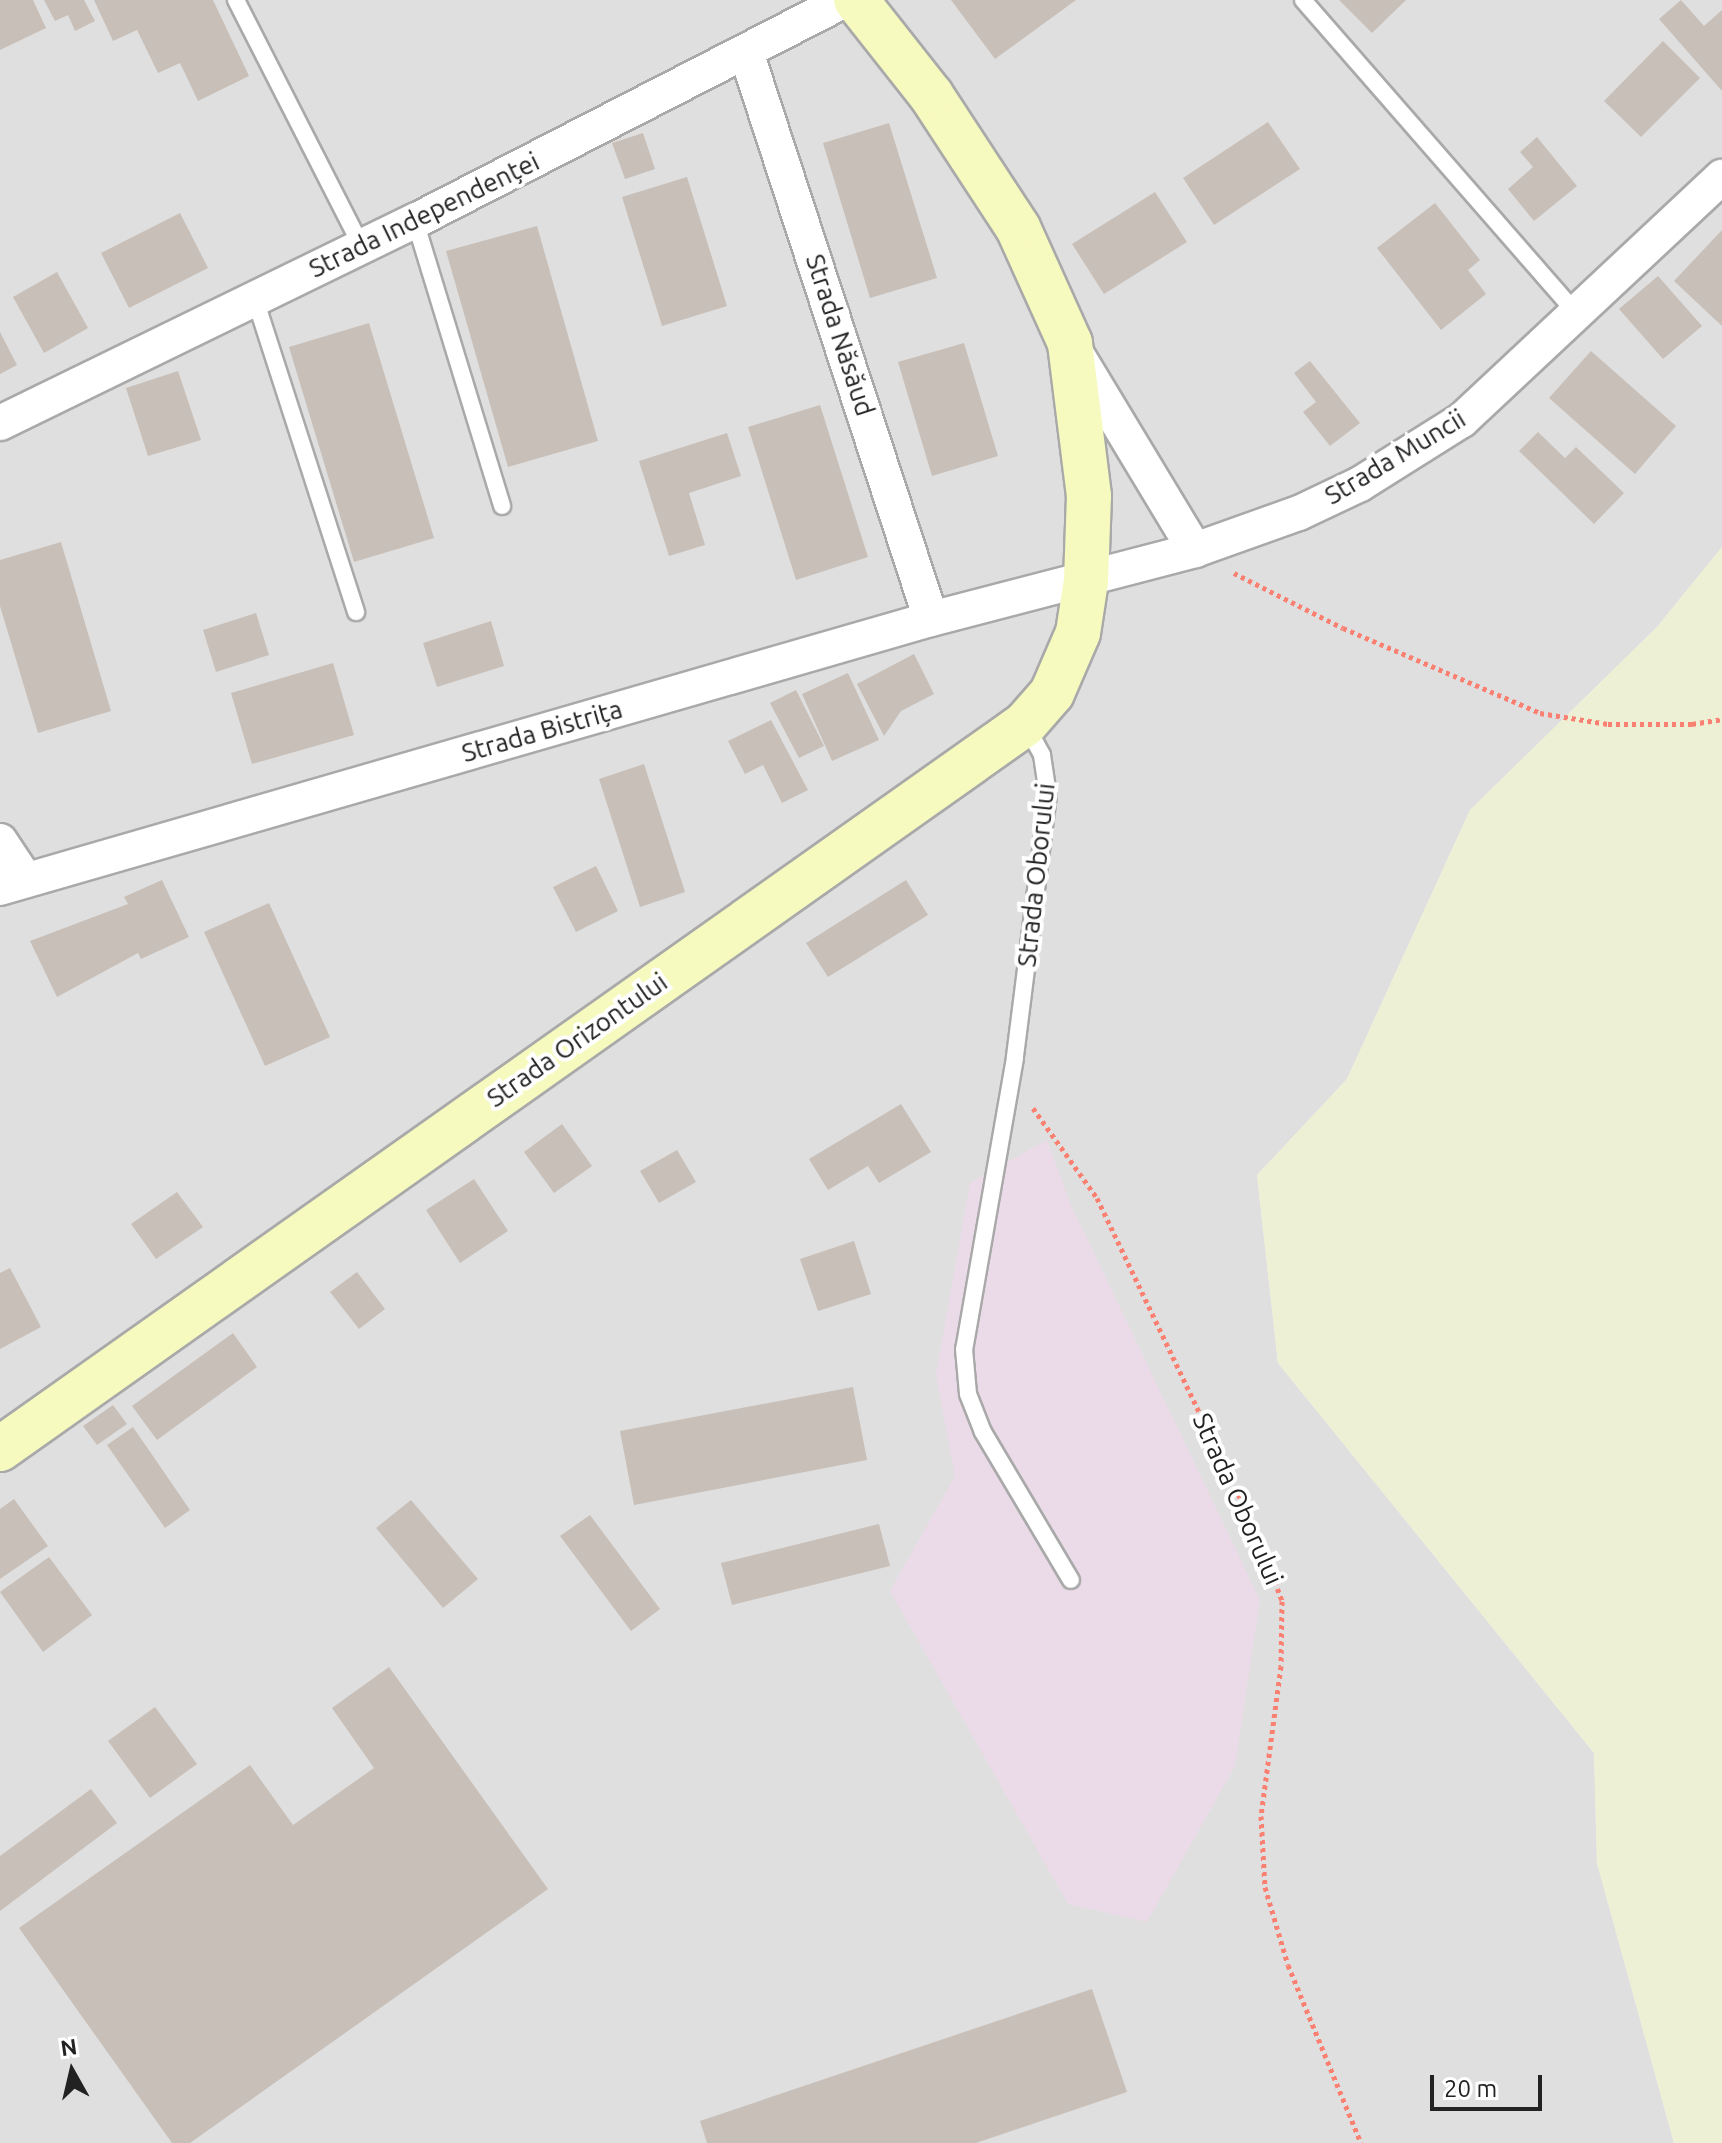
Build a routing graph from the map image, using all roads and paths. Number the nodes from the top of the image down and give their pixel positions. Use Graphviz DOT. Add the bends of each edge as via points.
graph roads {
  1 [pos="236,0"];
  2 [pos="845,0"];
  3 [pos="856,0"];
  4 [pos="1303,0"];
  5 [pos="746,52"];
  6 [pos="1722,177"];
  7 [pos="415,221"];
  8 [pos="361,245"];
  9 [pos="255,299"];
  10 [pos="1578,316"];
  11 [pos="1070,343"];
  12 [pos="0,423"];
  13 [pos="502,506"];
  14 [pos="1195,550"];
  15 [pos="1086,581"];
  16 [pos="356,612"];
  17 [pos="931,619"];
  18 [pos="1722,719"];
  19 [pos="1025,724"];
  20 [pos="0,841"];
  21 [pos="13,884"];
  22 [pos="1010,1079"];
  23 [pos="0,1449"];
  24 [pos="1071,1580"];
  25 [pos="1361,2143"];
  1 -- 8 [label="lane"];
  2 -- 5 [label="street, Strada Independenței"];
  3 -- 11 [label="main road, Strada Orizontului" via="931,95 1018,228"];
  4 -- 10 [label="lane"];
  5 -- 7 [label="street, Strada Independenței"];
  5 -- 17 [label="street, Strada Năsăud"];
  6 -- 10 [label="street, Strada Muncii"];
  7 -- 8 [label="street, Strada Independenței"];
  7 -- 13 [label="lane"];
  8 -- 9 [label="street, Strada Independenței"];
  9 -- 12 [label="street, Strada Independenței"];
  9 -- 16 [label="lane"];
  10 -- 14 [label="street, Strada Muncii" via="1462,420 1407,456 1299,513"];
  11 -- 14 [label="street"];
  11 -- 15 [label="main road, Strada Orizontului" via="1089,496"];
  14 -- 15 [label="street, Strada Muncii"];
  14 -- 18 [label="path" via="1343,628 1540,713 1608,724"];
  15 -- 17 [label="street, Strada Bistrița"];
  15 -- 19 [label="main road, Strada Orizontului" via="1067,665 1052,693"];
  17 -- 21 [label="street, Strada Bistrița"];
  19 -- 22 [label="lane, Strada Oborului" via="1042,755 1048,795"];
  19 -- 23 [label="main road, Strada Orizontului"];
  20 -- 21 [label="street"];
  22 -- 24 [label="lane, Strada Oborului" via="964,1349 968,1394 983,1432"];
  22 -- 25 [label="path, Strada Oborului" via="1097,1198 1258,1536 1282,1601 1281,1666 1261,1816 1265,1887 1288,1965"];
}
